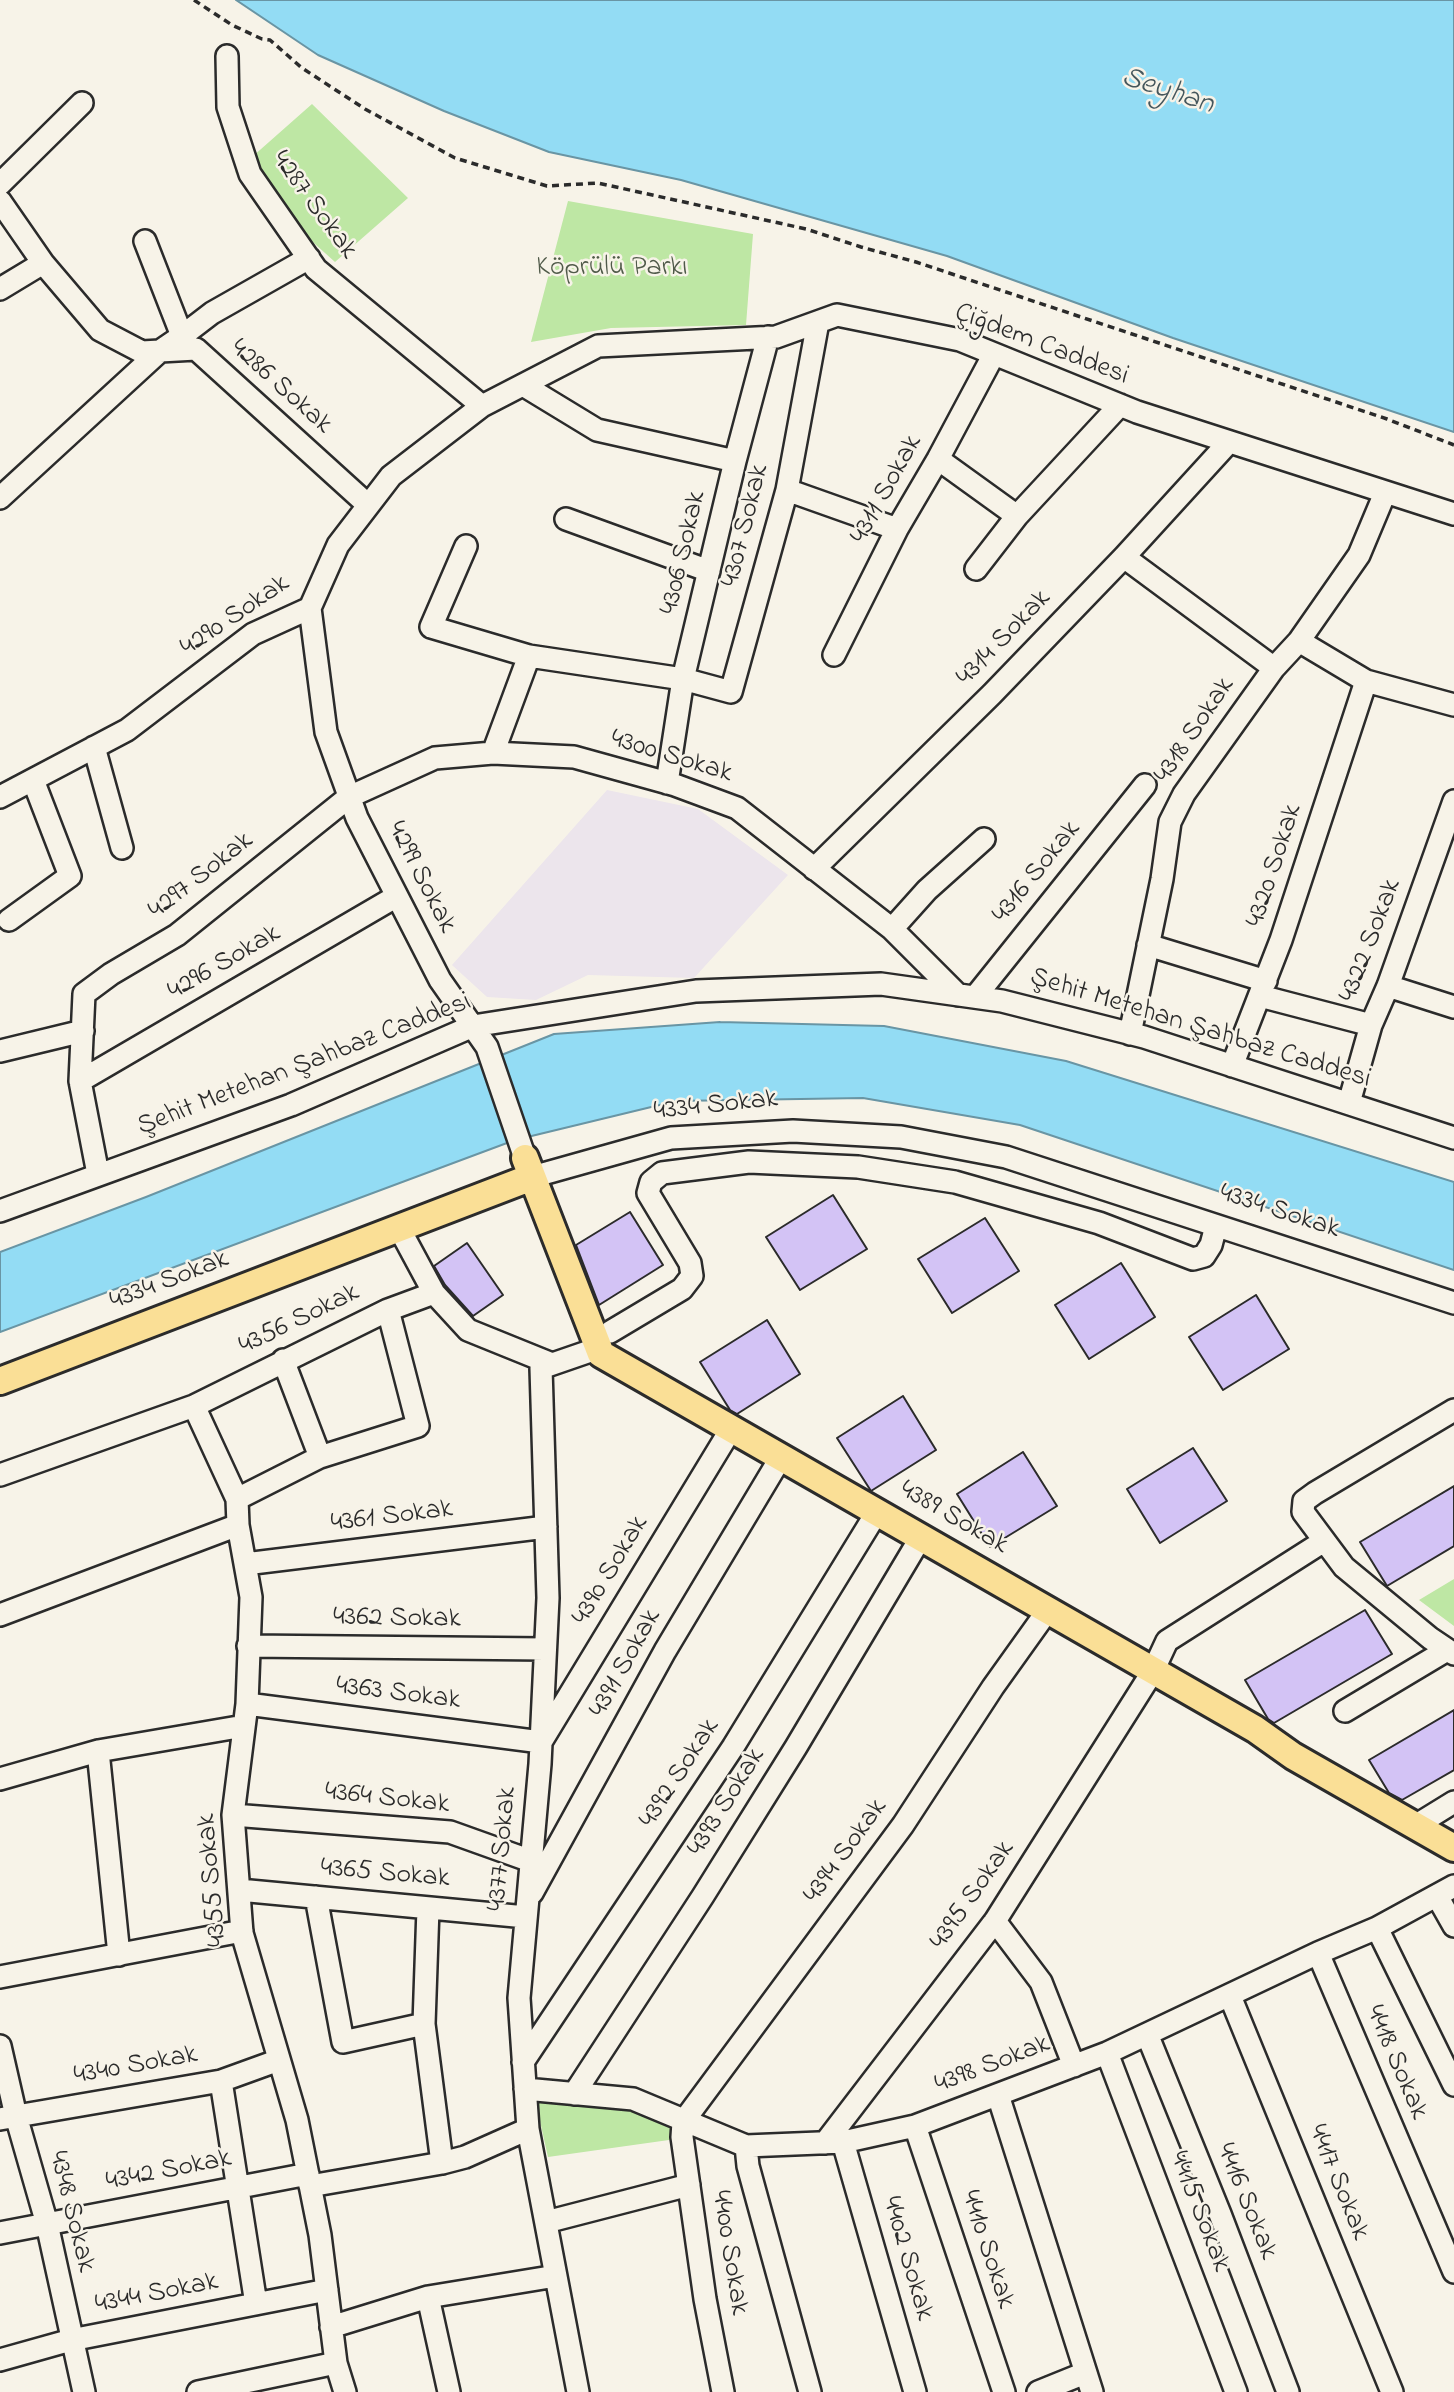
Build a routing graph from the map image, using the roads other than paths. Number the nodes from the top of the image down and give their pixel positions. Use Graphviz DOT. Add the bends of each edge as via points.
graph roads {
  1 [pos="226,56"];
  2 [pos="82,103"];
  3 [pos="0,184"];
  4 [pos="0,201"];
  5 [pos="145,241"];
  6 [pos="309,258"];
  7 [pos="43,263"];
  8 [pos="0,289"];
  9 [pos="818,322"];
  10 [pos="182,336"];
  11 [pos="768,337"];
  12 [pos="160,351"];
  13 [pos="994,354"];
  14 [pos="523,384"];
  15 [pos="1120,405"];
  16 [pos="482,406"];
  17 [pos="1229,442"];
  18 [pos="938,459"];
  19 [pos="735,461"];
  20 [pos="787,490"];
  21 [pos="1385,493"];
  22 [pos="0,499"];
  23 [pos="368,505"];
  24 [pos="1454,514"];
  25 [pos="1017,516"];
  26 [pos="566,519"];
  27 [pos="897,530"];
  28 [pos="466,546"];
  29 [pos="1124,557"];
  30 [pos="976,569"];
  31 [pos="709,571"];
  32 [pos="310,608"];
  33 [pos="1299,641"];
  34 [pos="834,655"];
  35 [pos="529,656"];
  36 [pos="1274,668"];
  37 [pos="683,679"];
  38 [pos="1366,681"];
  39 [pos="1454,705"];
  40 [pos="94,747"];
  41 [pos="493,753"];
  42 [pos="33,780"];
  43 [pos="667,783"];
  44 [pos="1145,785"];
  45 [pos="0,797"];
  46 [pos="349,797"];
  47 [pos="1454,801"];
  48 [pos="984,839"];
  49 [pos="121,848"];
  50 [pos="814,869"];
  51 [pos="397,896"];
  52 [pos="9,920"];
  53 [pos="892,929"];
  54 [pos="1148,945"];
  55 [pos="1388,986"];
  56 [pos="1263,988"];
  57 [pos="966,996"];
  58 [pos="1454,1007"];
  59 [pos="1371,1025"];
  60 [pos="473,1026"];
  61 [pos="83,1031"];
  62 [pos="1130,1034"];
  63 [pos="0,1051"];
  64 [pos="1232,1066"];
  65 [pos="80,1081"];
  66 [pos="1349,1103"];
  67 [pos="1454,1138"];
  68 [pos="528,1168"];
  69 [pos="98,1174"];
  70 [pos="0,1211"];
  71 [pos="1216,1226"];
  72 [pos="399,1228"];
  73 [pos="434,1293"];
  74 [pos="1454,1303"];
  75 [pos="388,1310"];
  76 [pos="604,1340"];
  77 [pos="283,1360"];
  78 [pos="552,1364"];
  79 [pos="0,1381"];
  80 [pos="194,1406"];
  81 [pos="1454,1410"];
  82 [pos="732,1429"];
  83 [pos="320,1457"];
  84 [pos="781,1457"];
  85 [pos="0,1475"];
  86 [pos="237,1499"];
  87 [pos="877,1512"];
  88 [pos="238,1525"];
  89 [pos="546,1527"];
  90 [pos="921,1537"];
  91 [pos="1324,1541"];
  92 [pos="245,1564"];
  93 [pos="1048,1610"];
  94 [pos="0,1615"];
  95 [pos="248,1646"];
  96 [pos="545,1649"];
  97 [pos="1451,1652"];
  98 [pos="1153,1671"];
  99 [pos="247,1704"];
  100 [pos="1345,1711"];
  101 [pos="244,1726"];
  102 [pos="541,1742"];
  103 [pos="98,1751"];
  104 [pos="0,1779"];
  105 [pos="1454,1802"];
  106 [pos="233,1815"];
  107 [pos="1415,1826"];
  108 [pos="1454,1848"];
  109 [pos="531,1861"];
  110 [pos="239,1890"];
  111 [pos="1446,1891"];
  112 [pos="316,1897"];
  113 [pos="428,1908"];
  114 [pos="527,1909"];
  115 [pos="995,1921"];
  116 [pos="1454,1926"];
  117 [pos="1377,1928"];
  118 [pos="242,1931"];
  119 [pos="1318,1953"];
  120 [pos="120,1955"];
  121 [pos="0,1977"];
  122 [pos="1230,1996"];
  123 [pos="424,2024"];
  124 [pos="1147,2034"];
  125 [pos="0,2046"];
  126 [pos="1107,2053"];
  127 [pos="279,2060"];
  128 [pos="523,2062"];
  129 [pos="1074,2066"];
  130 [pos="221,2081"];
  131 [pos="1454,2085"];
  132 [pos="525,2089"];
  133 [pos="574,2094"];
  134 [pos="998,2095"];
  135 [pos="8,2118"];
  136 [pos="683,2122"];
  137 [pos="915,2126"];
  138 [pos="528,2129"];
  139 [pos="834,2142"];
  140 [pos="746,2146"];
  141 [pos="442,2163"];
  142 [pos="309,2180"];
  143 [pos="689,2185"];
  144 [pos="239,2187"];
  145 [pos="546,2222"];
  146 [pos="47,2224"];
  147 [pos="0,2233"];
  148 [pos="1454,2273"];
  149 [pos="556,2277"];
  150 [pos="327,2290"];
  151 [pos="428,2297"];
  152 [pos="256,2304"];
  153 [pos="331,2327"];
  154 [pos="71,2340"];
  155 [pos="0,2360"];
  156 [pos="336,2363"];
  157 [pos="1088,2383"];
  158 [pos="84,2392"];
  159 [pos="198,2392"];
  160 [pos="345,2392"];
  161 [pos="449,2392"];
  162 [pos="578,2392"];
  163 [pos="723,2392"];
  164 [pos="810,2392"];
  165 [pos="915,2392"];
  166 [pos="1004,2392"];
  167 [pos="1038,2392"];
  168 [pos="1236,2392"];
  169 [pos="1288,2392"];
  170 [pos="1392,2392"];
  1 -- 6 [label="street, 4287 Sokak" via="228,107 250,174"];
  2 -- 3 [label="street"];
  4 -- 7 [label="street, 4286 Sokak"];
  5 -- 10 [label="street"];
  6 -- 10 [label="street" via="212,313"];
  6 -- 16 [label="street, 4287 Sokak" via="316,269"];
  7 -- 8 [label="street"];
  7 -- 12 [label="street, 4286 Sokak" via="100,330 142,352"];
  9 -- 11 [label="street, Çiğdem Caddesi"];
  9 -- 13 [label="street, Çiğdem Caddesi" via="837,315 960,340"];
  9 -- 20 [label="street, 4307 Sokak"];
  10 -- 12 [label="street"];
  11 -- 14 [label="street, Çiğdem Caddesi" via="598,346"];
  11 -- 19 [label="street, 4306 Sokak"];
  12 -- 22 [label="street"];
  12 -- 23 [label="street, 4286 Sokak" via="195,349"];
  13 -- 15 [label="street, Çiğdem Caddesi"];
  13 -- 18 [label="street, 4311 Sokak"];
  14 -- 16 [label="street, 4290 Sokak"];
  14 -- 19 [label="street" via="597,430"];
  15 -- 17 [label="street, Çiğdem Caddesi"];
  15 -- 25 [label="street"];
  16 -- 23 [label="street, 4290 Sokak" via="391,475"];
  17 -- 21 [label="street, Çiğdem Caddesi"];
  17 -- 29 [label="street, 4314 Sokak"];
  18 -- 25 [label="street"];
  18 -- 27 [label="street, 4311 Sokak"];
  19 -- 31 [label="street, 4306 Sokak"];
  20 -- 27 [label="street"];
  20 -- 37 [label="street, 4307 Sokak" via="731,692"];
  21 -- 24 [label="street, Çiğdem Caddesi"];
  21 -- 33 [label="street, 4318 Sokak" via="1359,555"];
  23 -- 32 [label="street, 4290 Sokak" via="338,545"];
  25 -- 30 [label="street"];
  26 -- 31 [label="street"];
  27 -- 34 [label="street, 4311 Sokak"];
  28 -- 35 [label="street" via="431,627"];
  29 -- 36 [label="street"];
  29 -- 50 [label="street, 4314 Sokak"];
  31 -- 37 [label="street, 4306 Sokak"];
  32 -- 40 [label="street, 4290 Sokak" via="253,634 127,730"];
  32 -- 46 [label="street, 4299 Sokak" via="326,732"];
  33 -- 36 [label="street, 4318 Sokak"];
  33 -- 38 [label="street"];
  35 -- 37 [label="street"];
  35 -- 41 [label="street"];
  36 -- 54 [label="street, 4318 Sokak" via="1184,794 1170,822"];
  37 -- 43 [label="street, 4306 Sokak"];
  38 -- 39 [label="street"];
  38 -- 56 [label="street, 4320 Sokak"];
  40 -- 42 [label="street, 4290 Sokak"];
  40 -- 49 [label="street"];
  41 -- 43 [label="street, 4300 Sokak" via="574,757"];
  41 -- 46 [label="street, 4300 Sokak" via="435,758"];
  42 -- 45 [label="street, 4290 Sokak"];
  42 -- 52 [label="street" via="70,876"];
  43 -- 50 [label="street, 4300 Sokak" via="737,808"];
  44 -- 57 [label="street, 4316 Sokak"];
  46 -- 51 [label="street, 4299 Sokak"];
  46 -- 61 [label="street, 4297 Sokak" via="177,935 84,994"];
  47 -- 55 [label="street, 4322 Sokak"];
  48 -- 53 [label="street"];
  50 -- 53 [label="street, 4300 Sokak"];
  51 -- 60 [label="street, 4299 Sokak" via="440,980"];
  51 -- 65 [label="street, 4296 Sokak"];
  53 -- 57 [label="street, 4300 Sokak"];
  54 -- 56 [label="street"];
  54 -- 62 [label="street, 4318 Sokak"];
  55 -- 58 [label="street"];
  55 -- 59 [label="street, 4322 Sokak"];
  56 -- 59 [label="street"];
  56 -- 64 [label="street, 4320 Sokak"];
  57 -- 60 [label="street, Şehit Metehan Şahbaz Caddesi" via="881,984 696,991"];
  57 -- 62 [label="street, Şehit Metehan Şahbaz Caddesi"];
  59 -- 66 [label="street, 4322 Sokak"];
  60 -- 68 [label="street, 4299 Sokak" via="488,1047"];
  60 -- 69 [label="street, Şehit Metehan Şahbaz Caddesi" via="291,1105"];
  61 -- 63 [label="street"];
  61 -- 65 [label="street"];
  62 -- 64 [label="street, Şehit Metehan Şahbaz Caddesi"];
  64 -- 66 [label="street, Şehit Metehan Şahbaz Caddesi"];
  65 -- 69 [label="street"];
  66 -- 67 [label="street, Şehit Metehan Şahbaz Caddesi"];
  68 -- 71 [label="street, 4334 Sokak" via="671,1138 793,1131 901,1137 1006,1157"];
  68 -- 72 [label="main road, 4334 Sokak"];
  68 -- 76 [label="main road"];
  69 -- 70 [label="street, Şehit Metehan Şahbaz Caddesi"];
  71 -- 74 [label="street, 4334 Sokak"];
  71 -- 76 [label="street" via="1204,1256 1193,1259 1099,1223 955,1182 858,1167 749,1162 662,1173 651,1182 648,1193 690,1263 692,1276 682,1289"];
  72 -- 73 [label="street"];
  72 -- 79 [label="main road, 4334 Sokak"];
  73 -- 75 [label="street, 4356 Sokak"];
  73 -- 78 [label="street" via="468,1330"];
  75 -- 77 [label="street, 4356 Sokak"];
  75 -- 83 [label="street" via="418,1426"];
  76 -- 78 [label="street"];
  76 -- 82 [label="main road, 4389 Sokak" via="601,1354"];
  77 -- 80 [label="street, 4356 Sokak"];
  77 -- 83 [label="street"];
  78 -- 89 [label="street, 4377 Sokak" via="541,1368"];
  80 -- 85 [label="street, 4356 Sokak"];
  80 -- 86 [label="street, 4355 Sokak"];
  81 -- 91 [label="street" via="1304,1501 1303,1512"];
  82 -- 84 [label="main road, 4389 Sokak"];
  82 -- 102 [label="street, 4390 Sokak"];
  83 -- 86 [label="street"];
  84 -- 87 [label="main road, 4389 Sokak"];
  84 -- 114 [label="street, 4391 Sokak" via="665,1651"];
  86 -- 88 [label="street, 4355 Sokak"];
  87 -- 90 [label="main road, 4389 Sokak"];
  87 -- 128 [label="street, 4392 Sokak" via="733,1747"];
  88 -- 92 [label="street, 4355 Sokak"];
  88 -- 94 [label="street"];
  89 -- 92 [label="street, 4361 Sokak"];
  89 -- 96 [label="street, 4377 Sokak"];
  90 -- 93 [label="main road, 4389 Sokak"];
  90 -- 133 [label="street, 4393 Sokak" via="796,1747"];
  91 -- 97 [label="street" via="1344,1567"];
  91 -- 98 [label="street, 4395 Sokak" via="1167,1641"];
  92 -- 95 [label="street, 4355 Sokak" via="251,1597"];
  93 -- 98 [label="main road, 4389 Sokak"];
  93 -- 136 [label="street, 4394 Sokak" via="902,1825"];
  95 -- 96 [label="street, 4362 Sokak"];
  95 -- 99 [label="street, 4355 Sokak"];
  96 -- 102 [label="street, 4377 Sokak"];
  97 -- 100 [label="street"];
  98 -- 107 [label="main road, 4389 Sokak"];
  98 -- 115 [label="street, 4395 Sokak"];
  99 -- 101 [label="street, 4355 Sokak"];
  99 -- 102 [label="street, 4363 Sokak"];
  101 -- 103 [label="street"];
  101 -- 106 [label="street, 4355 Sokak"];
  102 -- 109 [label="street, 4377 Sokak"];
  103 -- 104 [label="street"];
  103 -- 120 [label="street"];
  105 -- 107 [label="street"];
  106 -- 109 [label="street, 4364 Sokak" via="450,1832"];
  106 -- 110 [label="street, 4355 Sokak"];
  107 -- 108 [label="main road, 4389 Sokak"];
  109 -- 114 [label="street, 4377 Sokak"];
  110 -- 112 [label="street, 4365 Sokak"];
  110 -- 118 [label="street, 4355 Sokak"];
  111 -- 116 [label="street"];
  111 -- 117 [label="street, 4398 Sokak"];
  112 -- 113 [label="street, 4365 Sokak"];
  112 -- 123 [label="street" via="343,2042"];
  113 -- 114 [label="street, 4365 Sokak"];
  113 -- 123 [label="street"];
  114 -- 128 [label="street, 4377 Sokak" via="519,1998"];
  115 -- 129 [label="street" via="1041,1982"];
  115 -- 139 [label="street, 4395 Sokak"];
  117 -- 119 [label="street, 4398 Sokak"];
  117 -- 131 [label="street"];
  118 -- 120 [label="street"];
  118 -- 127 [label="street, 4355 Sokak"];
  119 -- 122 [label="street, 4398 Sokak"];
  119 -- 148 [label="street, 4418 Sokak"];
  120 -- 121 [label="street"];
  122 -- 124 [label="street, 4398 Sokak"];
  122 -- 170 [label="street, 4417 Sokak"];
  123 -- 141 [label="street"];
  124 -- 126 [label="street, 4398 Sokak"];
  124 -- 169 [label="street, 4416 Sokak"];
  125 -- 135 [label="street, 4348 Sokak"];
  126 -- 129 [label="street, 4398 Sokak"];
  126 -- 168 [label="street, 4415 Sokak"];
  127 -- 130 [label="street, 4340 Sokak"];
  127 -- 142 [label="street, 4355 Sokak"];
  128 -- 132 [label="street, 4377 Sokak"];
  129 -- 134 [label="street, 4398 Sokak"];
  130 -- 135 [label="street, 4340 Sokak"];
  130 -- 144 [label="street"];
  132 -- 133 [label="street, 4398 Sokak"];
  132 -- 138 [label="street, 4377 Sokak"];
  133 -- 136 [label="street, 4398 Sokak" via="633,2099"];
  134 -- 137 [label="street, 4398 Sokak"];
  134 -- 157 [label="street"];
  135 -- 146 [label="street, 4348 Sokak"];
  136 -- 140 [label="street, 4398 Sokak"];
  136 -- 143 [label="street, 4400 Sokak"];
  137 -- 139 [label="street, 4398 Sokak"];
  137 -- 166 [label="street, 4410 Sokak"];
  138 -- 141 [label="street, 4342 Sokak"];
  138 -- 145 [label="street, 4377 Sokak"];
  139 -- 140 [label="street, 4398 Sokak"];
  139 -- 165 [label="street, 4402 Sokak"];
  140 -- 164 [label="street"];
  141 -- 142 [label="street, 4342 Sokak"];
  142 -- 144 [label="street, 4342 Sokak"];
  142 -- 150 [label="street, 4355 Sokak"];
  143 -- 145 [label="street"];
  143 -- 163 [label="street, 4400 Sokak"];
  144 -- 146 [label="street, 4342 Sokak"];
  144 -- 152 [label="street"];
  145 -- 149 [label="street, 4377 Sokak"];
  146 -- 147 [label="street, 4342 Sokak"];
  146 -- 154 [label="street, 4348 Sokak"];
  149 -- 151 [label="street"];
  149 -- 162 [label="street, 4377 Sokak"];
  150 -- 152 [label="street, 4344 Sokak"];
  150 -- 153 [label="street, 4355 Sokak"];
  151 -- 153 [label="street"];
  151 -- 161 [label="street"];
  152 -- 154 [label="street, 4344 Sokak"];
  153 -- 156 [label="street, 4355 Sokak"];
  154 -- 155 [label="street, 4344 Sokak"];
  154 -- 158 [label="street, 4348 Sokak"];
  156 -- 159 [label="street"];
  156 -- 160 [label="street, 4355 Sokak"];
  157 -- 167 [label="street"];
}
